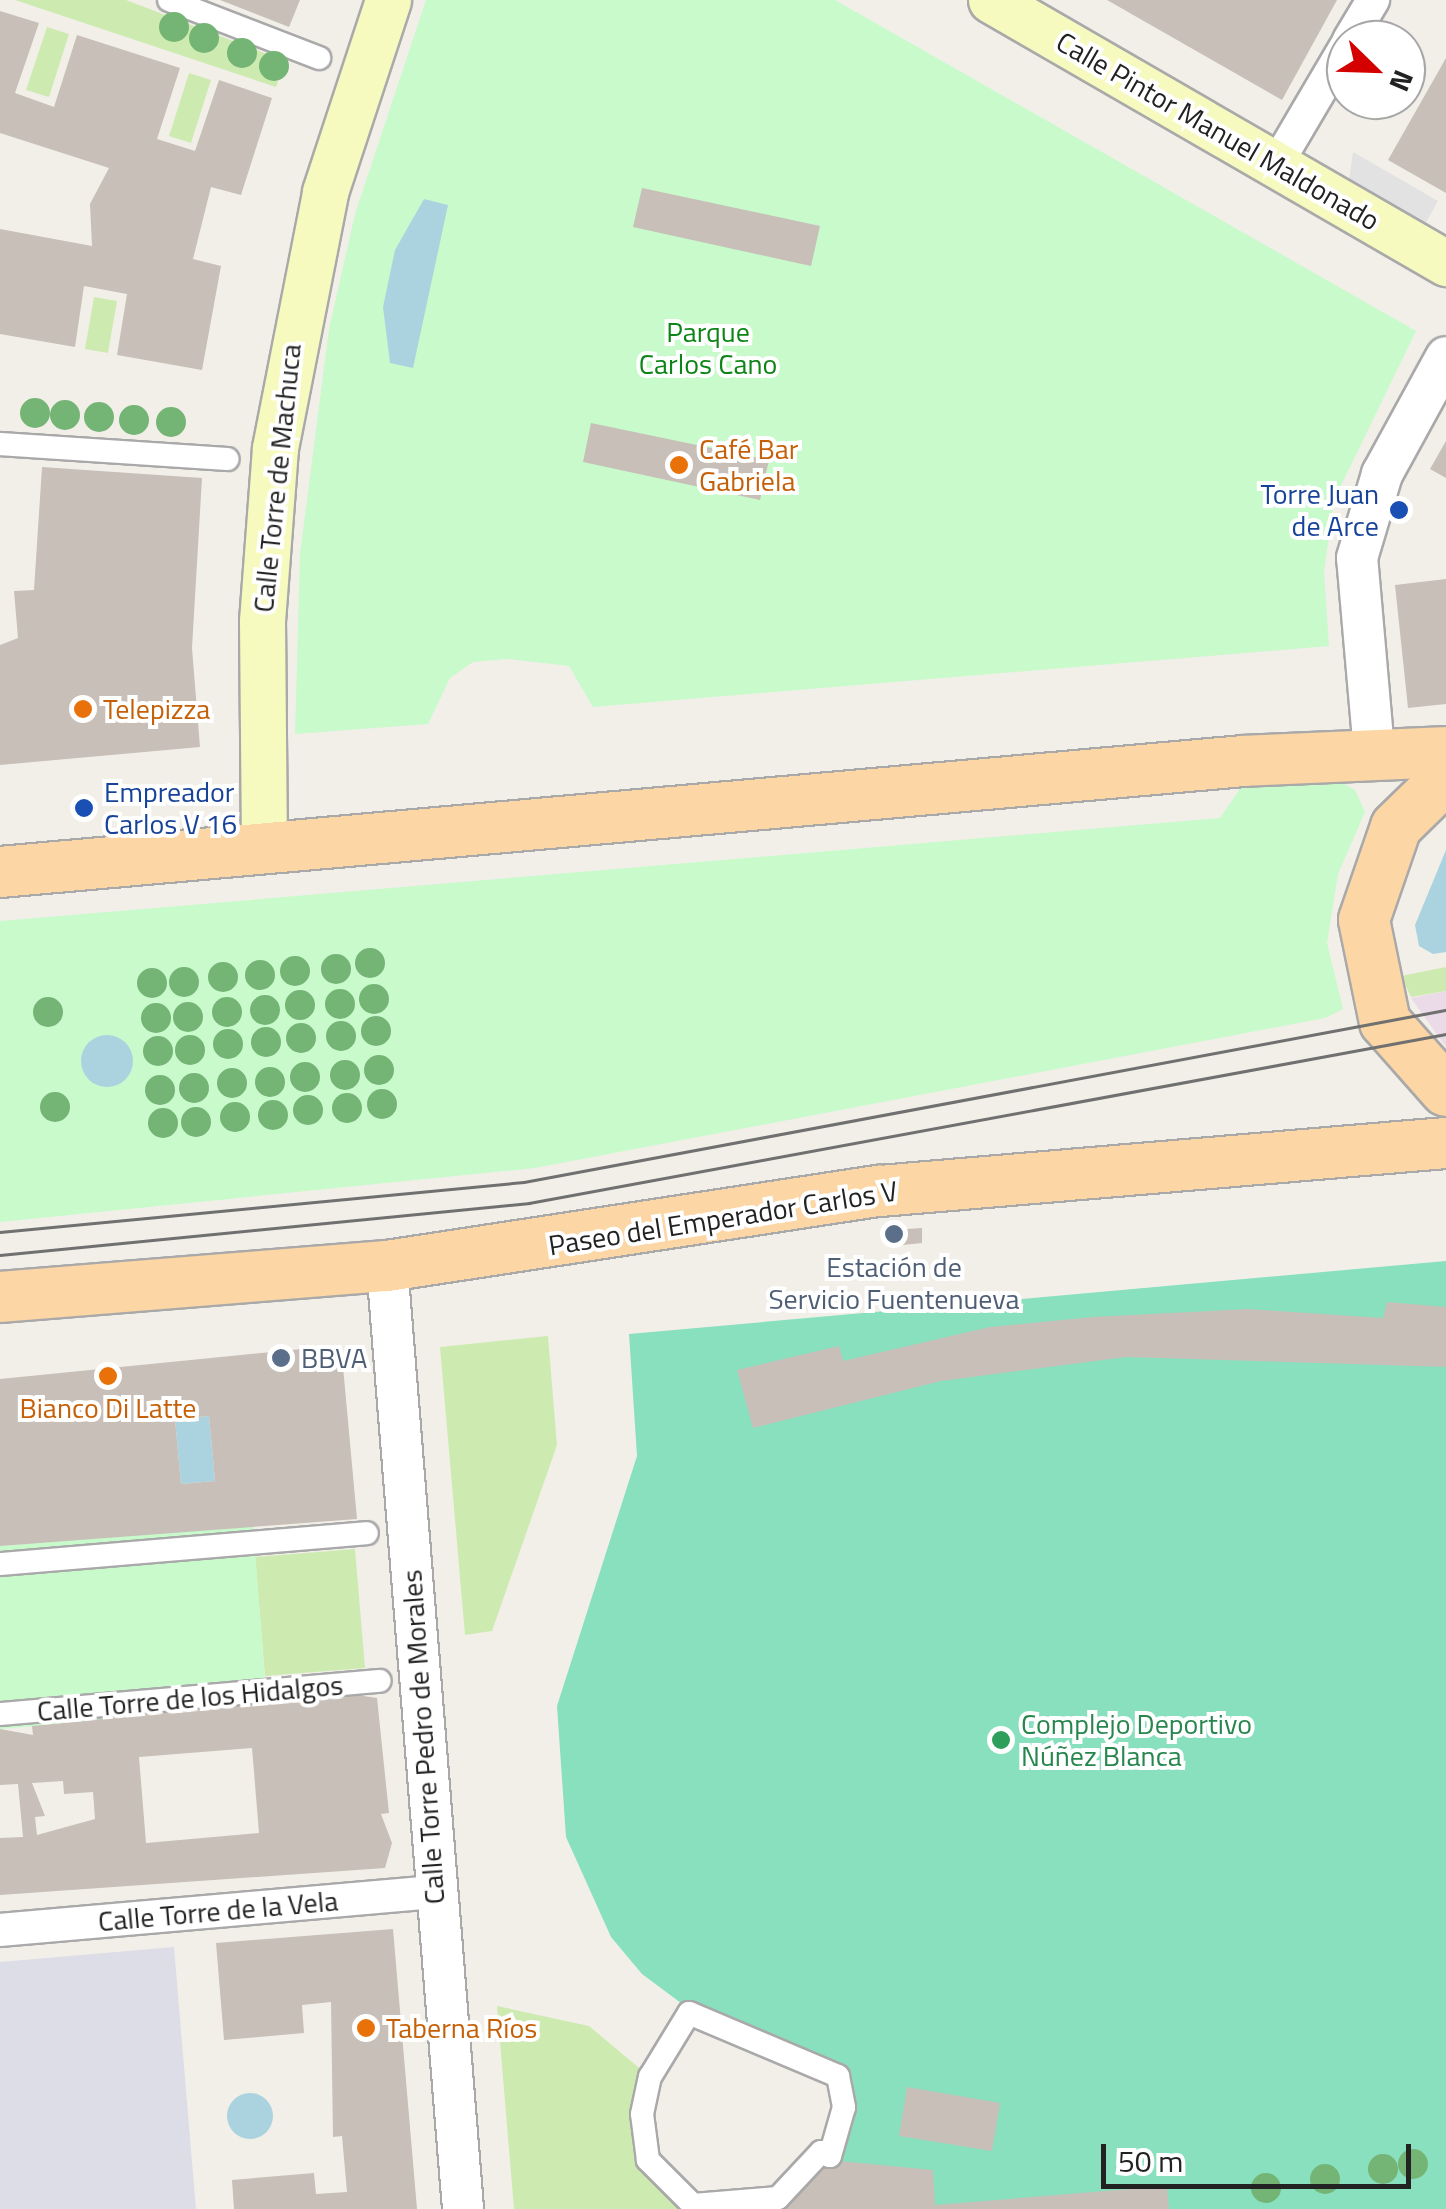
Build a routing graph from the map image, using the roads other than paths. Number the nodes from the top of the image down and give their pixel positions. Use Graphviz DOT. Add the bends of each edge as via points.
graph roads {
  1 [pos="169,0"];
  2 [pos="388,0"];
  3 [pos="991,0"];
  4 [pos="319,58"];
  5 [pos="1326,80"];
  6 [pos="1276,165"];
  7 [pos="1446,262"];
  8 [pos="1446,357"];
  9 [pos="0,444"];
  10 [pos="228,459"];
  11 [pos="1374,750"];
  12 [pos="1446,752"];
  13 [pos="1446,778"];
  14 [pos="264,849"];
  15 [pos="0,872"];
  16 [pos="1446,1090"];
  17 [pos="1446,1142"];
  18 [pos="386,1266"];
  19 [pos="0,1297"];
  20 [pos="366,1532"];
  21 [pos="0,1564"];
  22 [pos="380,1681"];
  23 [pos="0,1714"];
  24 [pos="435,1892"];
  25 [pos="0,1930"];
  26 [pos="648,2160"];
  27 [pos="463,2209"];
  1 -- 4 [label="street"];
  2 -- 14 [label="main road, Calle Torre de Machuca" via="325,192 275,448 262,621"];
  3 -- 6 [label="main road, Calle Pintor Manuel Maldonado"];
  5 -- 6 [label="street"];
  6 -- 7 [label="main road, Calle Pintor Manuel Maldonado"];
  8 -- 11 [label="street" via="1382,474 1357,558"];
  9 -- 10 [label="street"];
  11 -- 12 [label="main road"];
  11 -- 14 [label="main road"];
  13 -- 16 [label="main road" via="1396,826 1364,920 1384,1022"];
  14 -- 15 [label="main road"];
  17 -- 18 [label="main road, Paseo del Emperador Carlos V" via="880,1191"];
  18 -- 19 [label="main road, Paseo del Emperador Carlos V"];
  18 -- 24 [label="street, Calle Torre Pedro de Morales"];
  20 -- 21 [label="street"];
  22 -- 23 [label="street, Calle Torre de los Hidalgos"];
  24 -- 25 [label="street, Calle Torre de la Vela"];
  24 -- 27 [label="street, Calle Torre Pedro de Morales"];
  26 -- 26 [label="street" via="694,2205 778,2198 821,2152 830,2156 844,2108 838,2076 689,2012 650,2077 642,2114"];
}
